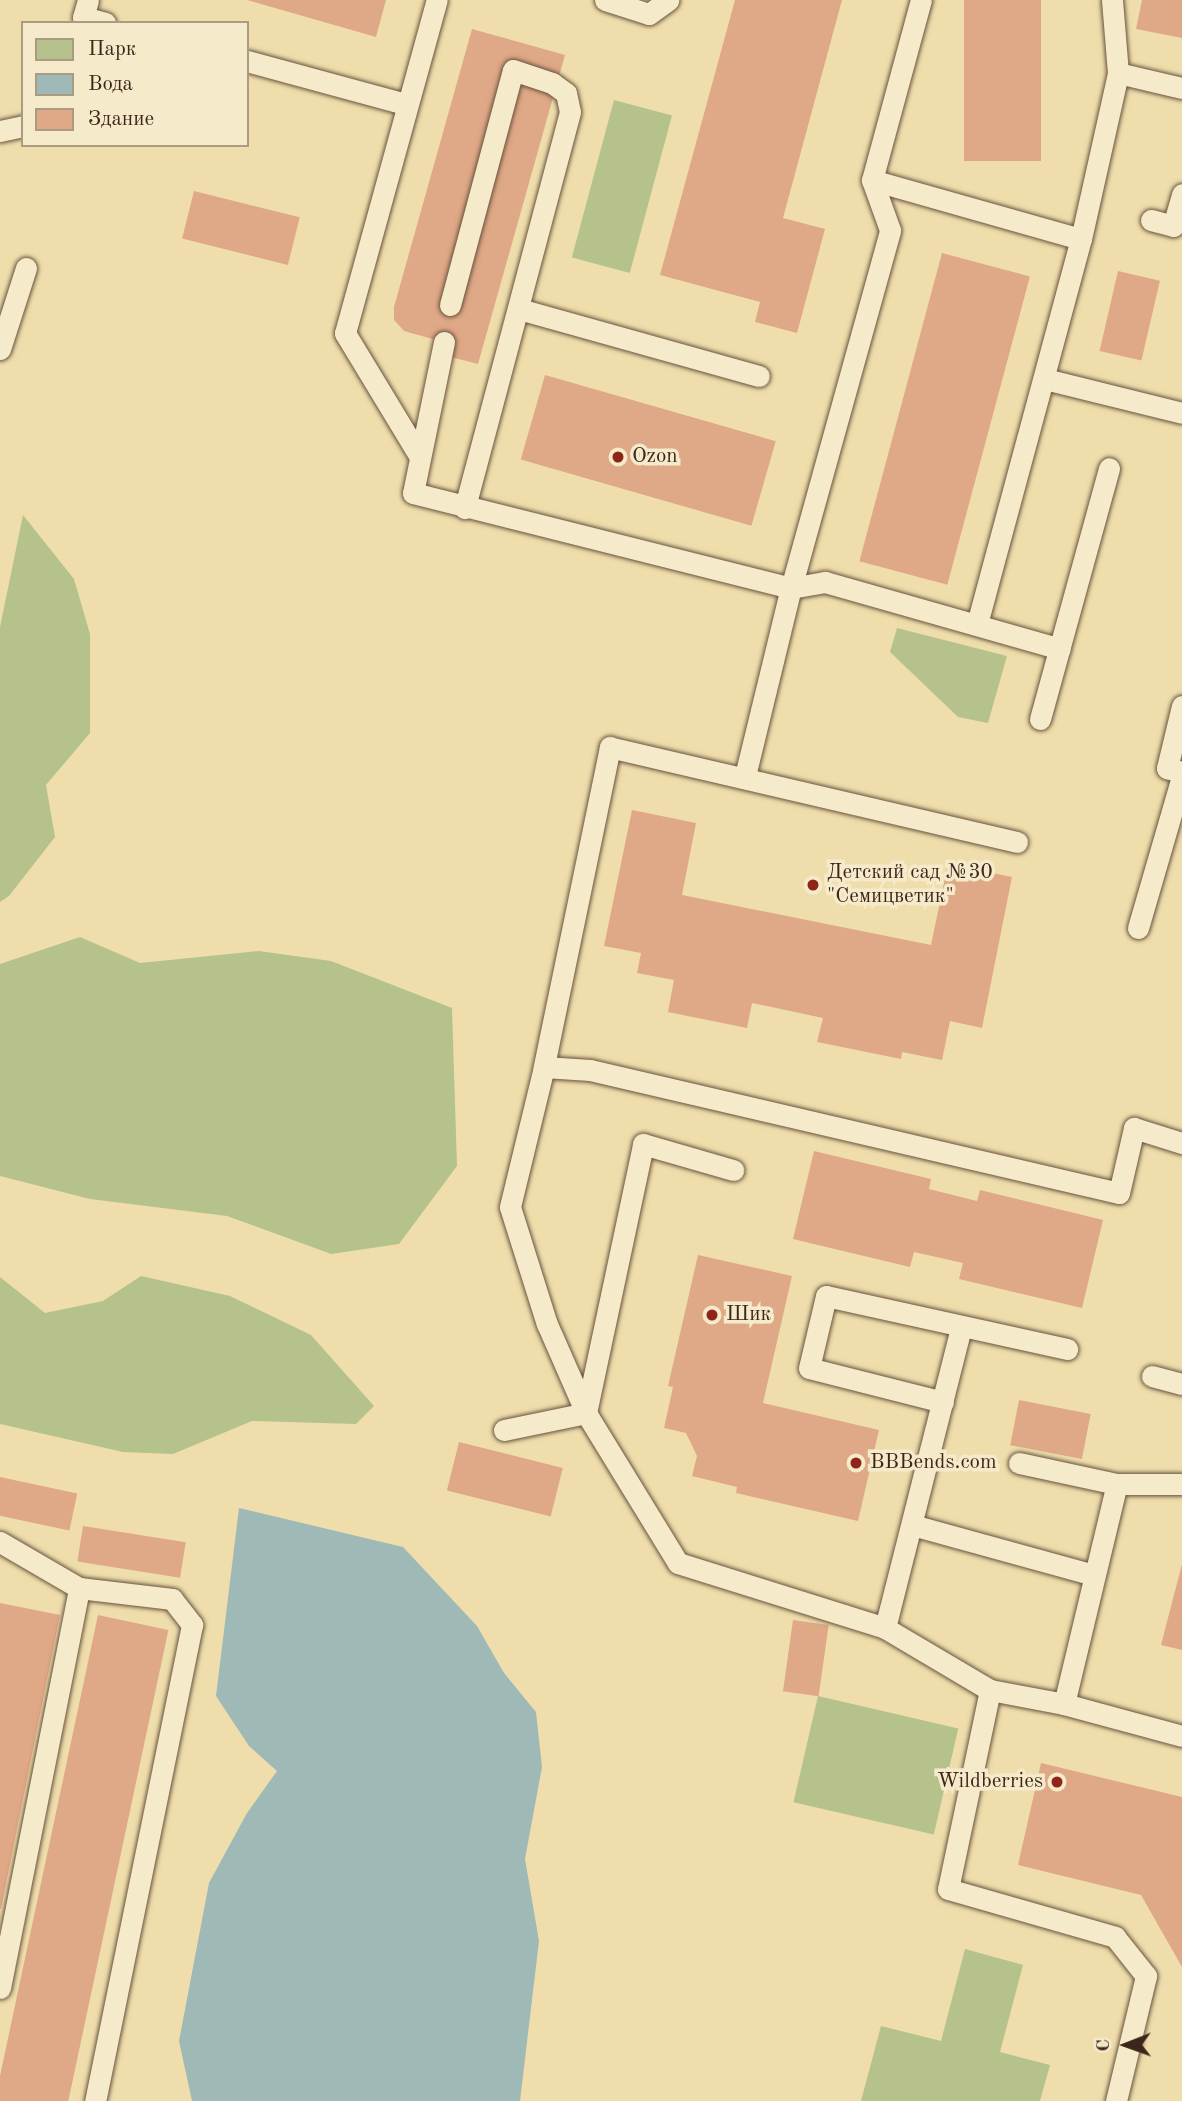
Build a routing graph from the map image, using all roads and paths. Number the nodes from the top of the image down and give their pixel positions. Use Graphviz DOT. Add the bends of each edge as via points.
graph roads {
  1 [pos="437,0"];
  2 [pos="605,0"];
  3 [pos="668,0"];
  4 [pos="921,0"];
  5 [pos="1112,0"];
  6 [pos="84,13"];
  7 [pos="101,21"];
  8 [pos="248,61"];
  9 [pos="1118,73"];
  10 [pos="1182,88"];
  11 [pos="405,104"];
  12 [pos="21,126"];
  13 [pos="0,131"];
  14 [pos="872,180"];
  15 [pos="1182,194"];
  16 [pos="1150,220"];
  17 [pos="1081,239"];
  18 [pos="26,268"];
  19 [pos="450,305"];
  20 [pos="519,309"];
  21 [pos="444,342"];
  22 [pos="0,349"];
  23 [pos="759,376"];
  24 [pos="1045,379"];
  25 [pos="1182,414"];
  26 [pos="420,457"];
  27 [pos="1109,468"];
  28 [pos="465,508"];
  29 [pos="790,588"];
  30 [pos="976,624"];
  31 [pos="1060,649"];
  32 [pos="1182,706"];
  33 [pos="1040,719"];
  34 [pos="1182,772"];
  35 [pos="745,776"];
  36 [pos="1182,777"];
  37 [pos="1017,842"];
  38 [pos="1138,928"];
  39 [pos="544,1067"];
  40 [pos="1182,1143"];
  41 [pos="733,1170"];
  42 [pos="961,1327"];
  43 [pos="1067,1349"];
  44 [pos="1152,1376"];
  45 [pos="1182,1384"];
  46 [pos="943,1402"];
  47 [pos="586,1413"];
  48 [pos="504,1430"];
  49 [pos="1019,1462"];
  50 [pos="1117,1484"];
  51 [pos="1182,1484"];
  52 [pos="912,1525"];
  53 [pos="0,1542"];
  54 [pos="1093,1575"];
  55 [pos="79,1588"];
  56 [pos="885,1628"];
  57 [pos="990,1690"];
  58 [pos="1064,1704"];
  59 [pos="1182,1736"];
  60 [pos="0,1988"];
  61 [pos="94,2101"];
  62 [pos="1116,2101"];
  1 -- 11 [label="lane"];
  2 -- 3 [label="lane" via="649,14"];
  4 -- 14 [label="lane"];
  5 -- 9 [label="lane"];
  6 -- 7 [label="lane"];
  8 -- 11 [label="lane"];
  9 -- 10 [label="lane"];
  9 -- 17 [label="lane"];
  11 -- 26 [label="lane" via="345,333"];
  12 -- 13 [label="lane"];
  14 -- 17 [label="lane"];
  14 -- 29 [label="lane" via="890,230"];
  15 -- 16 [label="lane" via="1173,226"];
  17 -- 24 [label="lane"];
  18 -- 22 [label="lane"];
  19 -- 20 [label="lane" via="513,70 552,83 566,93 570,113"];
  20 -- 23 [label="lane"];
  20 -- 28 [label="lane"];
  21 -- 26 [label="lane"];
  24 -- 25 [label="lane"];
  24 -- 30 [label="lane"];
  26 -- 28 [label="lane" via="413,493"];
  27 -- 31 [label="lane"];
  28 -- 29 [label="lane"];
  29 -- 30 [label="lane" via="825,582"];
  29 -- 35 [label="lane"];
  30 -- 31 [label="lane"];
  31 -- 33 [label="lane"];
  32 -- 34 [label="lane" via="1167,768"];
  35 -- 37 [label="lane"];
  35 -- 39 [label="lane" via="610,747"];
  36 -- 38 [label="lane"];
  39 -- 40 [label="lane" via="590,1070 1119,1193 1135,1128"];
  39 -- 47 [label="lane" via="510,1208 547,1324"];
  41 -- 47 [label="lane" via="643,1144"];
  42 -- 43 [label="lane"];
  42 -- 46 [label="lane"];
  42 -- 46 [label="lane" via="826,1296 809,1368"];
  44 -- 45 [label="lane"];
  46 -- 52 [label="lane"];
  47 -- 48 [label="lane"];
  47 -- 56 [label="lane" via="678,1563"];
  49 -- 50 [label="lane"];
  50 -- 51 [label="lane"];
  50 -- 54 [label="lane"];
  52 -- 54 [label="lane"];
  52 -- 56 [label="lane"];
  53 -- 55 [label="lane"];
  54 -- 58 [label="lane"];
  55 -- 60 [label="lane"];
  55 -- 61 [label="lane" via="172,1599 192,1625"];
  56 -- 57 [label="lane"];
  57 -- 58 [label="lane"];
  57 -- 62 [label="lane" via="948,1889 1115,1937 1146,1976"];
  58 -- 59 [label="lane"];
}
